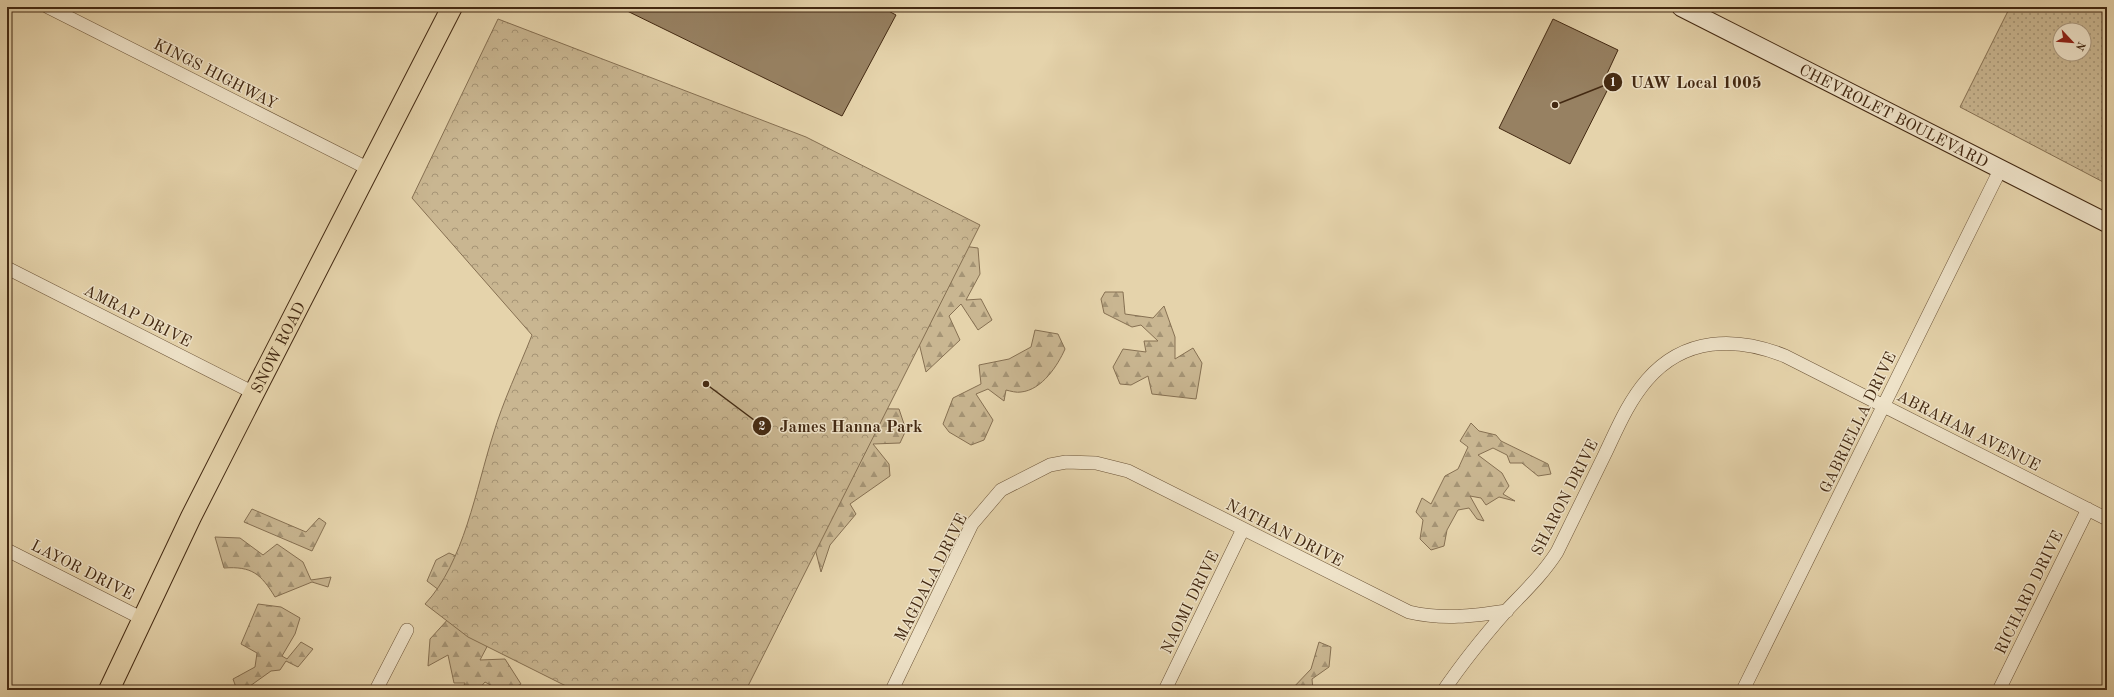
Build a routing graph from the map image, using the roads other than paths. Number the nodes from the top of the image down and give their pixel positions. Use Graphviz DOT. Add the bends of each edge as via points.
graph roads {
  1 [pos="48,7"];
  2 [pos="452,7"];
  3 [pos="1681,7"];
  4 [pos="2001,168"];
  5 [pos="369,169"];
  6 [pos="2107,223"];
  7 [pos="7,268"];
  8 [pos="1679,355"];
  9 [pos="254,393"];
  10 [pos="1884,406"];
  11 [pos="1050,465"];
  12 [pos="2088,509"];
  13 [pos="2107,519"];
  14 [pos="1243,529"];
  15 [pos="7,550"];
  16 [pos="1507,611"];
  17 [pos="143,619"];
  18 [pos="407,630"];
  19 [pos="109,690"];
  20 [pos="376,690"];
  21 [pos="892,690"];
  22 [pos="1165,690"];
  23 [pos="1444,690"];
  24 [pos="1743,690"];
  25 [pos="1999,690"];
  1 -- 5 [label="street, KINGS HIGHWAY"];
  2 -- 5 [label="main road, SNOW ROAD"];
  3 -- 4 [label="main road, CHEVROLET BOULEVARD"];
  4 -- 6 [label="main road, CHEVROLET BOULEVARD"];
  4 -- 10 [label="street, GABRIELLA DRIVE"];
  5 -- 9 [label="main road, SNOW ROAD"];
  7 -- 9 [label="street, AMRAP DRIVE"];
  8 -- 10 [label="street, ABRAHAM AVENUE" via="1708,344 1741,343 1764,348"];
  8 -- 16 [label="street, SHARON DRIVE" via="1654,372 1640,388 1627,409 1557,552 1546,570"];
  9 -- 17 [label="main road, SNOW ROAD"];
  10 -- 12 [label="street, ABRAHAM AVENUE"];
  10 -- 24 [label="street, GABRIELLA DRIVE"];
  11 -- 14 [label="street, NATHAN DRIVE" via="1081,462 1112,466 1142,478"];
  11 -- 21 [label="street, MAGDALA DRIVE" via="1001,490 972,524"];
  12 -- 13 [label="street, ABRAHAM AVENUE"];
  12 -- 25 [label="street, RICHARD DRIVE"];
  14 -- 16 [label="street, NATHAN DRIVE" via="1409,612 1440,618"];
  14 -- 22 [label="street, NAOMI DRIVE"];
  15 -- 17 [label="street, LAYOR DRIVE"];
  16 -- 23 [label="street, SHARON DRIVE"];
  17 -- 19 [label="main road, SNOW ROAD"];
  18 -- 20 [label="street"];
}
